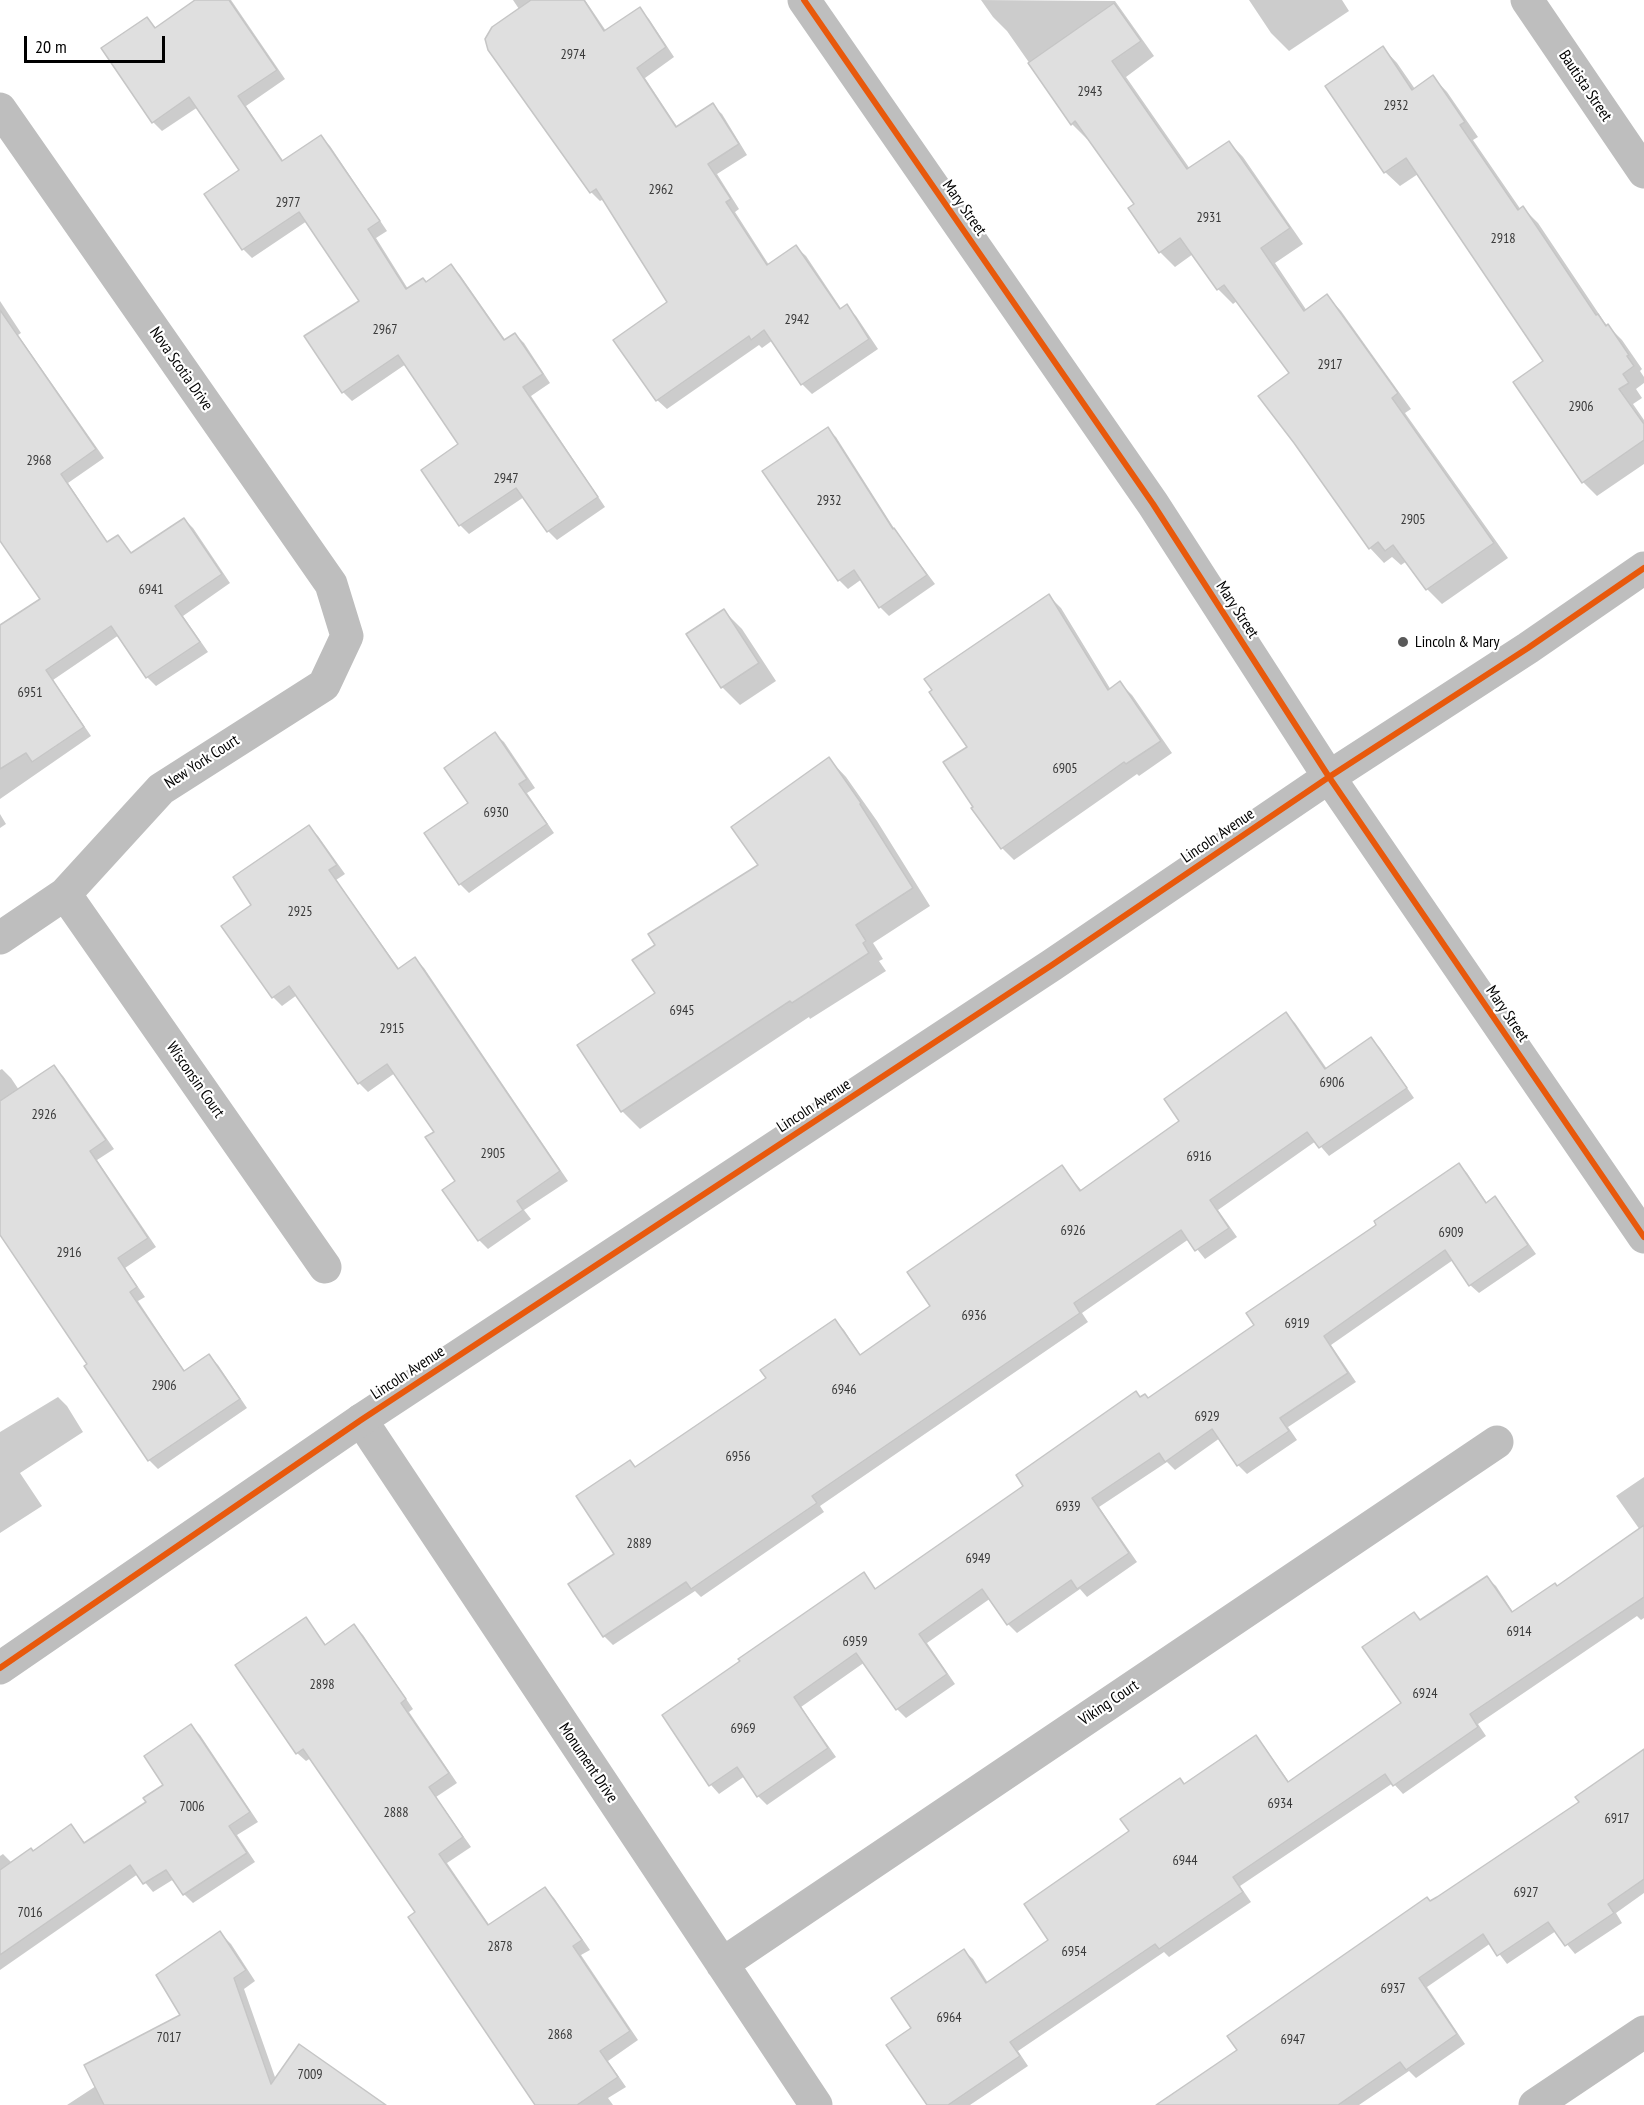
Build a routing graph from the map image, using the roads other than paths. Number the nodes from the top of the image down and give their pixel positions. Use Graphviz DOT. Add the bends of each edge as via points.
graph roads {
  1 [pos="804,0"];
  2 [pos="1527,0"];
  3 [pos="0,109"];
  4 [pos="1644,171"];
  5 [pos="1644,568"];
  6 [pos="347,636"];
  7 [pos="1329,777"];
  8 [pos="65,894"];
  9 [pos="0,938"];
  10 [pos="1644,1237"];
  11 [pos="325,1267"];
  12 [pos="361,1420"];
  13 [pos="1497,1442"];
  14 [pos="0,1668"];
  15 [pos="722,1964"];
  16 [pos="1644,2032"];
  17 [pos="816,2105"];
  18 [pos="1535,2105"];
  1 -- 7 [label="street, Mary Street" via="1153,504"];
  2 -- 4 [label="street, Bautista Street"];
  3 -- 6 [label="street, Nova Scotia Drive" via="330,584"];
  5 -- 7 [label="street, Lincoln Avenue"];
  6 -- 8 [label="street, New York Court" via="324,685 161,789"];
  7 -- 10 [label="street, Mary Street"];
  7 -- 12 [label="street, Lincoln Avenue" via="1052,965"];
  8 -- 9 [label="street, New York Court"];
  8 -- 11 [label="street, Wisconsin Court"];
  12 -- 14 [label="street, Lincoln Avenue"];
  12 -- 15 [label="street, Monument Drive"];
  13 -- 15 [label="street, Viking Court"];
  15 -- 17 [label="street, Monument Drive"];
  16 -- 18 [label="street"];
}
